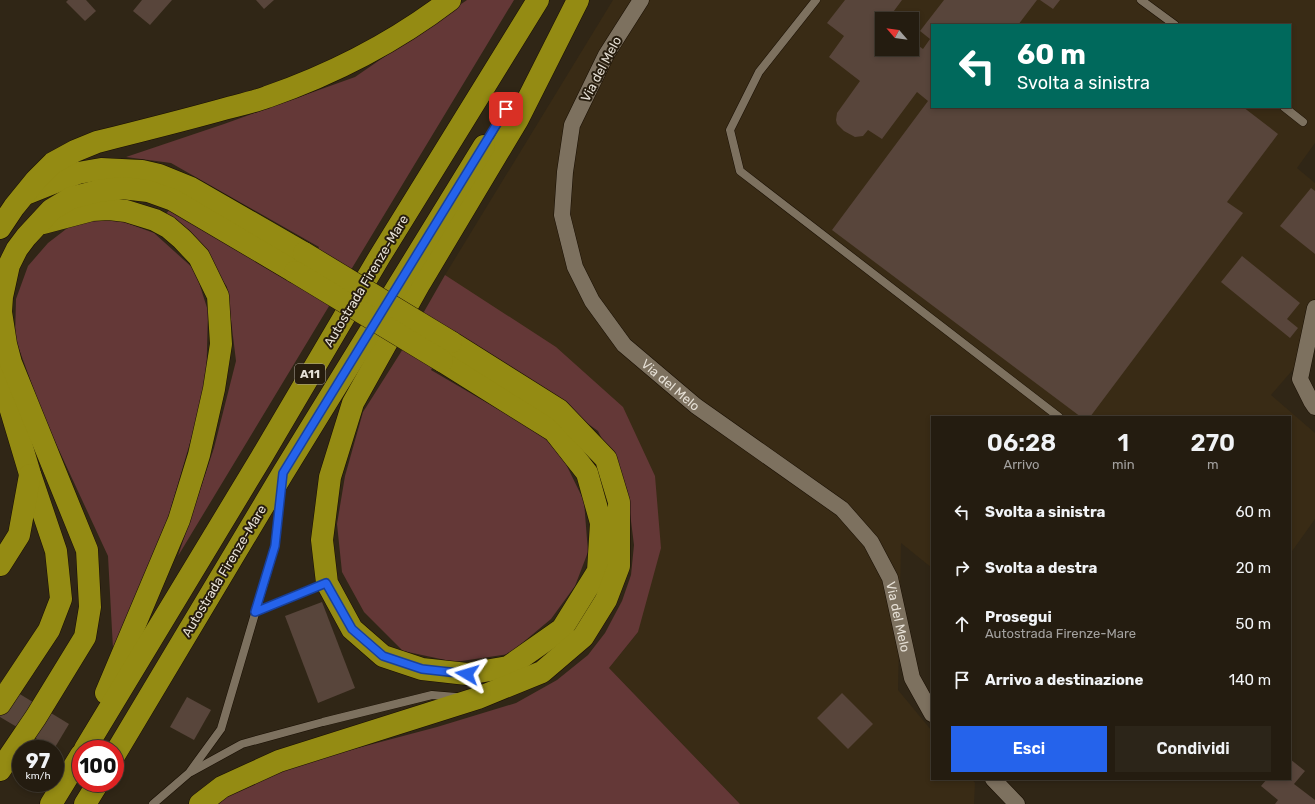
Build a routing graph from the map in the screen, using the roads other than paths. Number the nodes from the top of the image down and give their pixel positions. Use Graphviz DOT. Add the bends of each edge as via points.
graph roads {
  1 [pos="450,0"];
  2 [pos="538,0"];
  3 [pos="573,0"];
  4 [pos="578,0"];
  5 [pos="641,0"];
  6 [pos="816,0"];
  7 [pos="1141,0"];
  8 [pos="1173,24"];
  9 [pos="1285,108"];
  10 [pos="1304,122"];
  11 [pos="24,195"];
  12 [pos="38,224"];
  13 [pos="0,228"];
  14 [pos="300,263"];
  15 [pos="1315,308"];
  16 [pos="446,351"];
  17 [pos="0,374"];
  18 [pos="1315,407"];
  19 [pos="1059,416"];
  20 [pos="283,473"];
  21 [pos="30,474"];
  22 [pos="0,565"];
  23 [pos="326,583"];
  24 [pos="255,612"];
  25 [pos="478,698"];
  26 [pos="0,704"];
  27 [pos="931,712"];
  28 [pos="87,740"];
  29 [pos="90,740"];
  30 [pos="123,740"];
  31 [pos="72,769"];
  32 [pos="0,770"];
  33 [pos="189,773"];
  34 [pos="994,780"];
  35 [pos="92,792"];
  36 [pos="51,804"];
  37 [pos="85,804"];
  38 [pos="153,804"];
  39 [pos="200,804"];
  40 [pos="1016,804"];
  1 -- 11 [label="highway" via="405,32 341,67 311,80 266,97 75,150 53,163"];
  2 -- 29 [label="highway, Autostrada Firenze-Mare / A11" via="380,256"];
  3 -- 20 [label="highway, Autostrada Firenze-Mare / A11"];
  4 -- 23 [label="highway" via="518,119 420,283 354,403 330,477 322,540"];
  5 -- 27 [label="street, Via del Melo" via="606,55 572,125 562,215 575,267 592,301 624,345 696,406 842,509 871,542 890,578 912,678"];
  6 -- 19 [label="lane" via="759,72 730,130 740,171"];
  7 -- 8 [label="lane"];
  9 -- 10 [label="lane"];
  11 -- 13 [label="highway"];
  11 -- 14 [label="highway" via="78,173 101,169 142,171 159,175 191,188"];
  12 -- 14 [label="highway" via="51,210 71,198 104,190 135,189 173,200"];
  12 -- 28 [label="highway" via="92,210 109,209 149,218 168,227 199,257 218,296 221,344 199,455 179,520"];
  12 -- 32 [label="highway" via="17,249 9,265 2,297 3,329 11,363 88,550 90,607 85,638"];
  14 -- 16 [label="highway, bridge"];
  15 -- 18 [label="street" via="1300,378"];
  16 -- 23 [label="highway" via="554,431 587,473 601,524 598,571 562,629 508,667 467,674 422,669 383,656 352,629"];
  16 -- 25 [label="highway" via="559,410 606,459 619,502 619,566 606,600 584,637 542,672"];
  17 -- 21 [label="highway"];
  20 -- 24 [label="lane" via="275,546"];
  20 -- 30 [label="highway, Autostrada Firenze-Mare / A11"];
  21 -- 22 [label="highway" via="20,535"];
  21 -- 26 [label="highway" via="56,551 62,599 49,630"];
  23 -- 24 [label="lane"];
  24 -- 33 [label="lane" via="221,729"];
  25 -- 33 [label="lane" via="432,695 323,722 242,744"];
  25 -- 39 [label="highway" via="279,761 222,786"];
  31 -- 36 [label="highway, Autostrada Firenze-Mare / A11"];
  33 -- 38 [label="lane"];
  34 -- 40 [label="street"];
  35 -- 37 [label="highway"];
}
